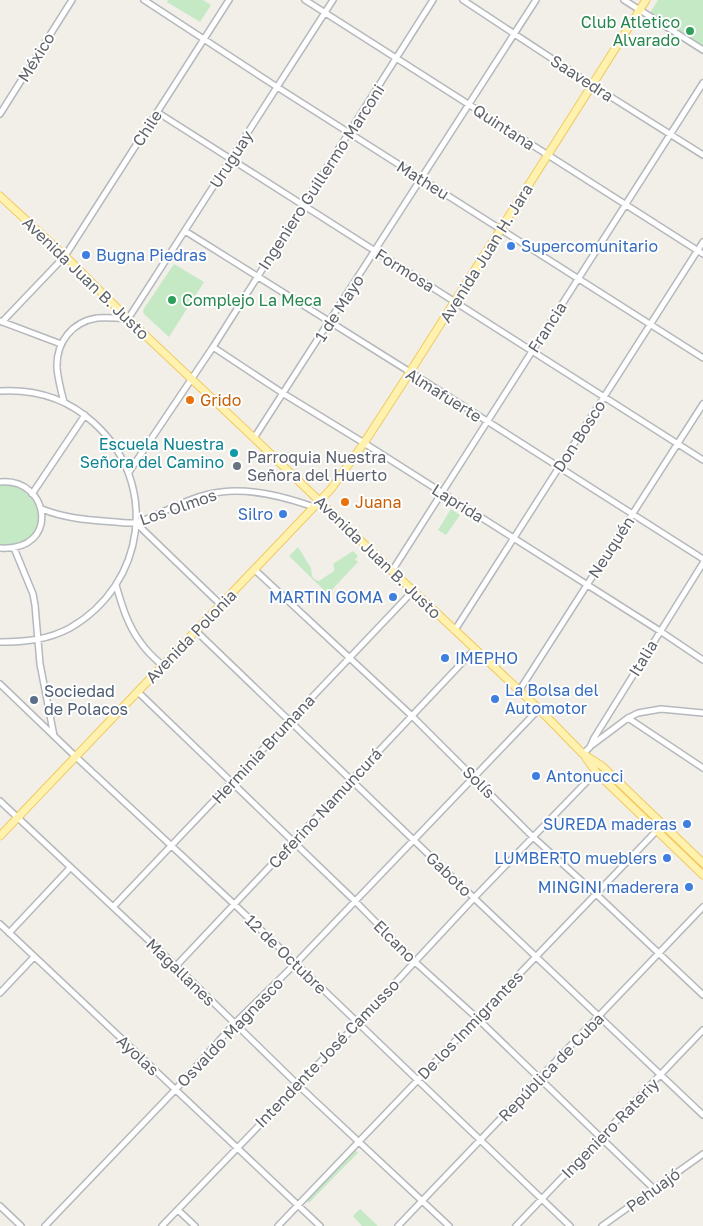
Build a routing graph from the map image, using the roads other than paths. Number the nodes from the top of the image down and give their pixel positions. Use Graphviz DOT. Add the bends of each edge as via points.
graph roads {
  1 [pos="72,0"];
  2 [pos="144,0"];
  3 [pos="229,0"];
  4 [pos="305,0"];
  5 [pos="332,0"];
  6 [pos="433,0"];
  7 [pos="463,0"];
  8 [pos="536,0"];
  9 [pos="624,0"];
  10 [pos="646,0"];
  11 [pos="640,10"];
  12 [pos="325,12"];
  13 [pos="515,34"];
  14 [pos="204,38"];
  15 [pos="703,50"];
  16 [pos="397,58"];
  17 [pos="703,83"];
  18 [pos="592,85"];
  19 [pos="277,87"];
  20 [pos="469,104"];
  21 [pos="157,112"];
  22 [pos="0,114"];
  23 [pos="349,132"];
  24 [pos="670,135"];
  25 [pos="548,155"];
  26 [pos="703,155"];
  27 [pos="231,160"];
  28 [pos="421,178"];
  29 [pos="0,196"];
  30 [pos="303,205"];
  31 [pos="626,205"];
  32 [pos="501,229"];
  33 [pos="185,231"];
  34 [pos="703,242"];
  35 [pos="375,251"];
  36 [pos="698,251"];
  37 [pos="703,254"];
  38 [pos="64,256"];
  39 [pos="257,277"];
  40 [pos="578,278"];
  41 [pos="455,302"];
  42 [pos="128,319"];
  43 [pos="1,321"];
  44 [pos="330,322"];
  45 [pos="650,324"];
  46 [pos="61,344"];
  47 [pos="213,347"];
  48 [pos="532,351"];
  49 [pos="703,358"];
  50 [pos="410,372"];
  51 [pos="191,378"];
  52 [pos="0,391"];
  53 [pos="284,394"];
  54 [pos="604,397"];
  55 [pos="64,402"];
  56 [pos="703,404"];
  57 [pos="85,415"];
  58 [pos="487,422"];
  59 [pos="254,438"];
  60 [pos="364,443"];
  61 [pos="677,444"];
  62 [pos="703,460"];
  63 [pos="559,467"];
  64 [pos="129,472"];
  65 [pos="0,482"];
  66 [pos="442,493"];
  67 [pos="32,494"];
  68 [pos="320,501"];
  69 [pos="314,507"];
  70 [pos="42,509"];
  71 [pos="632,514"];
  72 [pos="136,523"];
  73 [pos="514,538"];
  74 [pos="0,548"];
  75 [pos="14,548"];
  76 [pos="703,559"];
  77 [pos="703,563"];
  78 [pos="255,570"];
  79 [pos="392,571"];
  80 [pos="116,585"];
  81 [pos="587,585"];
  82 [pos="413,591"];
  83 [pos="221,605"];
  84 [pos="455,630"];
  85 [pos="196,631"];
  86 [pos="660,631"];
  87 [pos="39,639"];
  88 [pos="0,642"];
  89 [pos="475,649"];
  90 [pos="350,657"];
  91 [pos="703,660"];
  92 [pos="163,666"];
  93 [pos="0,684"];
  94 [pos="519,691"];
  95 [pos="138,692"];
  96 [pos="539,709"];
  97 [pos="703,713"];
  98 [pos="412,716"];
  99 [pos="628,718"];
  100 [pos="289,720"];
  101 [pos="54,736"];
  102 [pos="590,746"];
  103 [pos="583,754"];
  104 [pos="76,757"];
  105 [pos="703,768"];
  106 [pos="596,772"];
  107 [pos="474,776"];
  108 [pos="351,780"];
  109 [pos="232,781"];
  110 [pos="0,801"];
  111 [pos="18,817"];
  112 [pos="662,824"];
  113 [pos="657,830"];
  114 [pos="0,836"];
  115 [pos="533,836"];
  116 [pos="414,840"];
  117 [pos="294,841"];
  118 [pos="172,845"];
  119 [pos="702,860"];
  120 [pos="695,867"];
  121 [pos="70,868"];
  122 [pos="703,874"];
  123 [pos="596,894"];
  124 [pos="474,898"];
  125 [pos="356,901"];
  126 [pos="234,904"];
  127 [pos="113,906"];
  128 [pos="703,907"];
  129 [pos="0,924"];
  130 [pos="10,933"];
  131 [pos="659,953"];
  132 [pos="536,956"];
  133 [pos="34,957"];
  134 [pos="414,961"];
  135 [pos="296,963"];
  136 [pos="176,966"];
  137 [pos="0,993"];
  138 [pos="703,996"];
  139 [pos="599,1016"];
  140 [pos="477,1018"];
  141 [pos="358,1023"];
  142 [pos="235,1024"];
  143 [pos="703,1030"];
  144 [pos="660,1075"];
  145 [pos="540,1078"];
  146 [pos="418,1080"];
  147 [pos="298,1085"];
  148 [pos="175,1090"];
  149 [pos="703,1116"];
  150 [pos="601,1137"];
  151 [pos="481,1139"];
  152 [pos="359,1141"];
  153 [pos="238,1147"];
  154 [pos="703,1154"];
  155 [pos="654,1189"];
  156 [pos="542,1198"];
  157 [pos="422,1201"];
  158 [pos="298,1205"];
  159 [pos="0,1206"];
  160 [pos="178,1210"];
  161 [pos="21,1226"];
  162 [pos="45,1226"];
  163 [pos="162,1226"];
  164 [pos="195,1226"];
  165 [pos="278,1226"];
  166 [pos="320,1226"];
  167 [pos="398,1226"];
  168 [pos="449,1226"];
  169 [pos="516,1226"];
  170 [pos="570,1226"];
  171 [pos="602,1226"];
  1 -- 22 [label="street, México"];
  2 -- 14 [label="street, Matheu"];
  3 -- 14 [label="street, Chile"];
  4 -- 12 [label="street, Quintana"];
  5 -- 12 [label="street, Uruguay"];
  6 -- 16 [label="street, Ingeniero Guillermo Marconi"];
  7 -- 13 [label="street, Saavedra"];
  8 -- 13 [label="street, 1 de Mayo"];
  9 -- 11 [label="street"];
  10 -- 11 [label="main road, Avenida Juan H. Jara"];
  11 -- 15 [label="street"];
  11 -- 18 [label="main road, Avenida Juan H. Jara"];
  12 -- 16 [label="street, Quintana"];
  12 -- 19 [label="street, Uruguay"];
  13 -- 18 [label="street, Saavedra"];
  13 -- 20 [label="street, 1 de Mayo"];
  14 -- 19 [label="street, Matheu"];
  14 -- 21 [label="street, Chile"];
  16 -- 20 [label="street, Quintana"];
  16 -- 23 [label="street, Ingeniero Guillermo Marconi"];
  17 -- 24 [label="street, Francia"];
  18 -- 24 [label="street, Saavedra"];
  18 -- 25 [label="main road, Avenida Juan H. Jara"];
  19 -- 23 [label="street, Matheu"];
  19 -- 27 [label="street, Uruguay"];
  20 -- 25 [label="street, Quintana"];
  20 -- 28 [label="street, 1 de Mayo"];
  21 -- 27 [label="street, Formosa"];
  21 -- 38 [label="street, Chile"];
  23 -- 28 [label="street, Matheu"];
  23 -- 30 [label="street, Ingeniero Guillermo Marconi"];
  24 -- 26 [label="street, Saavedra"];
  24 -- 31 [label="street, Francia"];
  25 -- 31 [label="street, Quintana"];
  25 -- 32 [label="main road, Avenida Juan H. Jara"];
  27 -- 30 [label="street, Formosa"];
  27 -- 33 [label="street, Uruguay"];
  28 -- 32 [label="street, Matheu"];
  28 -- 35 [label="street, 1 de Mayo"];
  29 -- 38 [label="main road, Avenida Juan B. Justo"];
  30 -- 35 [label="street, Formosa"];
  30 -- 39 [label="street, Ingeniero Guillermo Marconi"];
  31 -- 36 [label="street, Quintana"];
  31 -- 40 [label="street, Francia"];
  32 -- 40 [label="street, Matheu"];
  32 -- 41 [label="main road, Avenida Juan H. Jara"];
  33 -- 39 [label="street, Almafuerte"];
  33 -- 42 [label="street, Uruguay"];
  34 -- 36 [label="street, Don Bosco"];
  35 -- 41 [label="street, Formosa"];
  35 -- 44 [label="street, 1 de Mayo"];
  36 -- 37 [label="street, Quintana"];
  36 -- 45 [label="street, Don Bosco"];
  38 -- 42 [label="main road, Avenida Juan B. Justo"];
  38 -- 43 [label="street, Chile"];
  39 -- 44 [label="street, Almafuerte"];
  39 -- 47 [label="street, Ingeniero Guillermo Marconi"];
  40 -- 45 [label="street, Matheu"];
  40 -- 48 [label="street, Francia"];
  41 -- 48 [label="street, Formosa"];
  41 -- 50 [label="main road, Avenida Juan H. Jara"];
  42 -- 46 [label="street" via="98,318 82,323"];
  42 -- 51 [label="main road, Avenida Juan B. Justo"];
  43 -- 46 [label="street"];
  44 -- 50 [label="street, Almafuerte"];
  44 -- 53 [label="street, 1 de Mayo"];
  45 -- 49 [label="street, Matheu"];
  45 -- 54 [label="street, Don Bosco"];
  46 -- 55 [label="street" via="57,366"];
  47 -- 51 [label="street, Ingeniero Guillermo Marconi"];
  47 -- 53 [label="street, Laprida"];
  48 -- 54 [label="street, Formosa"];
  48 -- 58 [label="street, Francia"];
  50 -- 58 [label="street, Almafuerte"];
  50 -- 60 [label="main road, Avenida Juan H. Jara"];
  51 -- 59 [label="main road, Avenida Juan B. Justo"];
  51 -- 64 [label="street, Ingeniero Guillermo Marconi"];
  52 -- 55 [label="street" via="30,392"];
  53 -- 59 [label="street, 1 de Mayo"];
  53 -- 60 [label="street, Laprida"];
  54 -- 61 [label="street, Formosa"];
  54 -- 63 [label="street, Don Bosco"];
  55 -- 57 [label="street"];
  56 -- 61 [label="street, Neuquén"];
  57 -- 64 [label="street" via="112,441"];
  57 -- 67 [label="street"];
  58 -- 63 [label="street, Almafuerte"];
  58 -- 66 [label="street, Francia"];
  59 -- 68 [label="main road, Avenida Juan B. Justo"];
  60 -- 66 [label="street, Laprida"];
  60 -- 68 [label="main road, Avenida Juan H. Jara"];
  61 -- 62 [label="street, Formosa"];
  61 -- 71 [label="street, Neuquén"];
  63 -- 71 [label="street, Almafuerte"];
  63 -- 73 [label="street, Don Bosco"];
  64 -- 72 [label="street" via="135,497"];
  65 -- 67 [label="street" via="16,483"];
  66 -- 73 [label="street, Laprida"];
  66 -- 79 [label="street, Francia"];
  67 -- 70 [label="street"];
  68 -- 69 [label="main road, Avenida Polonia"];
  68 -- 79 [label="main road, Avenida Juan B. Justo"];
  69 -- 72 [label="street, Los Olmos" via="252,491 219,492 192,499"];
  69 -- 78 [label="main road, Avenida Polonia"];
  70 -- 72 [label="street, Los Olmos" via="86,520"];
  70 -- 75 [label="street" via="40,526 31,542"];
  71 -- 76 [label="street, Almafuerte"];
  71 -- 81 [label="street, Neuquén"];
  72 -- 80 [label="street" via="134,544"];
  72 -- 83 [label="street"];
  73 -- 81 [label="street, Laprida"];
  73 -- 84 [label="street, Don Bosco"];
  74 -- 75 [label="street"];
  75 -- 87 [label="street" via="33,594"];
  77 -- 86 [label="street, Italia"];
  78 -- 83 [label="main road, Avenida Polonia"];
  78 -- 90 [label="street, Solís"];
  79 -- 82 [label="main road, Avenida Juan B. Justo"];
  80 -- 87 [label="street" via="83,619"];
  80 -- 92 [label="street" via="131,627 145,649"];
  81 -- 86 [label="street, Laprida"];
  81 -- 94 [label="street, Neuquén"];
  82 -- 84 [label="main road, Avenida Juan B. Justo"];
  82 -- 90 [label="street, Herminia Brumana"];
  83 -- 85 [label="main road, Avenida Polonia"];
  84 -- 89 [label="main road, Avenida Juan B. Justo"];
  85 -- 92 [label="main road, Avenida Polonia"];
  85 -- 100 [label="street, Gaboto"];
  86 -- 91 [label="street, Laprida"];
  86 -- 102 [label="street, Italia"];
  87 -- 88 [label="street"];
  87 -- 101 [label="street" via="40,664"];
  89 -- 94 [label="main road, Avenida Juan B. Justo"];
  89 -- 98 [label="street, Ceferino Namuncurá"];
  90 -- 98 [label="street, Solís"];
  90 -- 100 [label="street, Herminia Brumana"];
  92 -- 95 [label="main road, Avenida Polonia"];
  93 -- 101 [label="street, 12 de Octubre"];
  94 -- 96 [label="main road, Avenida Juan B. Justo"];
  95 -- 104 [label="main road, Avenida Polonia"];
  95 -- 109 [label="street, Elcano"];
  96 -- 103 [label="main road, Avenida Juan B. Justo"];
  96 -- 107 [label="street, Osvaldo Magnasco"];
  97 -- 99 [label="street" via="661,709"];
  98 -- 107 [label="street, Solís"];
  98 -- 108 [label="street, Ceferino Namuncurá"];
  99 -- 102 [label="street"];
  99 -- 105 [label="street"];
  100 -- 108 [label="street, Gaboto"];
  100 -- 109 [label="street, Herminia Brumana"];
  101 -- 104 [label="street, 12 de Octubre"];
  102 -- 103 [label="street, Italia"];
  103 -- 106 [label="main road, Avenida Juan B. Justo"];
  103 -- 112 [label="main road, Avenida Juan B. Justo" via="602,766"];
  104 -- 111 [label="main road, Avenida Polonia"];
  104 -- 118 [label="street, 12 de Octubre"];
  106 -- 113 [label="main road, Avenida Juan B. Justo"];
  106 -- 115 [label="street, Intendente José Camusso"];
  107 -- 115 [label="street, Solís"];
  107 -- 116 [label="street, Osvaldo Magnasco"];
  108 -- 116 [label="street, Gaboto"];
  108 -- 117 [label="street, Ceferino Namuncurá"];
  109 -- 117 [label="street, Elcano"];
  109 -- 118 [label="street, Herminia Brumana"];
  110 -- 111 [label="street, Magallanes"];
  111 -- 114 [label="main road, Avenida Polonia"];
  111 -- 121 [label="street, Magallanes"];
  112 -- 113 [label="street, De los Inmigrantes"];
  112 -- 119 [label="main road, Avenida Juan B. Justo"];
  113 -- 120 [label="main road, Avenida Juan B. Justo"];
  113 -- 123 [label="street, De los Inmigrantes"];
  115 -- 123 [label="street, Solís"];
  115 -- 124 [label="street, Intendente José Camusso"];
  116 -- 124 [label="street, Gaboto"];
  116 -- 125 [label="street, Osvaldo Magnasco"];
  117 -- 125 [label="street, Elcano"];
  117 -- 126 [label="street, Ceferino Namuncurá"];
  118 -- 126 [label="street, 12 de Octubre"];
  118 -- 127 [label="street, Herminia Brumana"];
  119 -- 120 [label="street"];
  120 -- 122 [label="main road, Avenida Juan B. Justo"];
  121 -- 127 [label="street, Magallanes"];
  121 -- 130 [label="street"];
  123 -- 131 [label="street, Solís"];
  123 -- 132 [label="street, De los Inmigrantes"];
  124 -- 132 [label="street, Gaboto"];
  124 -- 134 [label="street, Intendente José Camusso"];
  125 -- 134 [label="street, Elcano"];
  125 -- 135 [label="street, Osvaldo Magnasco"];
  126 -- 135 [label="street, 12 de Octubre"];
  126 -- 136 [label="street, Ceferino Namuncurá"];
  127 -- 136 [label="street, Magallanes"];
  128 -- 131 [label="street, República de Cuba"];
  129 -- 130 [label="street, Ayolas"];
  130 -- 133 [label="street, Ayolas"];
  131 -- 138 [label="street, Solís"];
  131 -- 139 [label="street, República de Cuba"];
  132 -- 139 [label="street, Gaboto"];
  132 -- 140 [label="street, De los Inmigrantes"];
  133 -- 137 [label="street"];
  133 -- 148 [label="street, Ayolas"];
  134 -- 140 [label="street, Elcano"];
  134 -- 141 [label="street, Intendente José Camusso"];
  135 -- 141 [label="street, 12 de Octubre"];
  135 -- 142 [label="street, Osvaldo Magnasco"];
  136 -- 142 [label="street, Magallanes"];
  139 -- 144 [label="street, Gaboto"];
  139 -- 145 [label="street, República de Cuba"];
  140 -- 145 [label="street, Elcano"];
  140 -- 146 [label="street, De los Inmigrantes"];
  141 -- 146 [label="street, 12 de Octubre"];
  141 -- 147 [label="street, Intendente José Camusso"];
  142 -- 147 [label="street, Magallanes"];
  142 -- 148 [label="street, Osvaldo Magnasco"];
  143 -- 144 [label="street, Ingeniero Rateriy"];
  144 -- 149 [label="street, Gaboto"];
  144 -- 150 [label="street, Ingeniero Rateriy"];
  145 -- 150 [label="street, Elcano"];
  145 -- 151 [label="street, República de Cuba"];
  146 -- 151 [label="street, 12 de Octubre"];
  146 -- 152 [label="street, De los Inmigrantes"];
  147 -- 152 [label="street, Magallanes"];
  147 -- 153 [label="street, Intendente José Camusso"];
  148 -- 153 [label="street, Ayolas"];
  148 -- 162 [label="street, Osvaldo Magnasco"];
  150 -- 155 [label="street, Elcano"];
  150 -- 156 [label="street, Ingeniero Rateriy"];
  151 -- 156 [label="street, 12 de Octubre"];
  151 -- 157 [label="street, República de Cuba"];
  152 -- 157 [label="street, Magallanes"];
  152 -- 158 [label="street, De los Inmigrantes"];
  153 -- 158 [label="street, Ayolas"];
  153 -- 160 [label="street, Intendente José Camusso"];
  154 -- 155 [label="street, Pehuajó"];
  155 -- 171 [label="street, Pehuajó"];
  156 -- 169 [label="street, Ingeniero Rateriy"];
  156 -- 170 [label="street, 12 de Octubre"];
  157 -- 167 [label="street, República de Cuba"];
  157 -- 168 [label="street, Magallanes"];
  158 -- 165 [label="street, De los Inmigrantes"];
  158 -- 166 [label="street, Ayolas"];
  159 -- 161 [label="street"];
  160 -- 163 [label="street, Intendente José Camusso"];
  160 -- 164 [label="street"];
}
